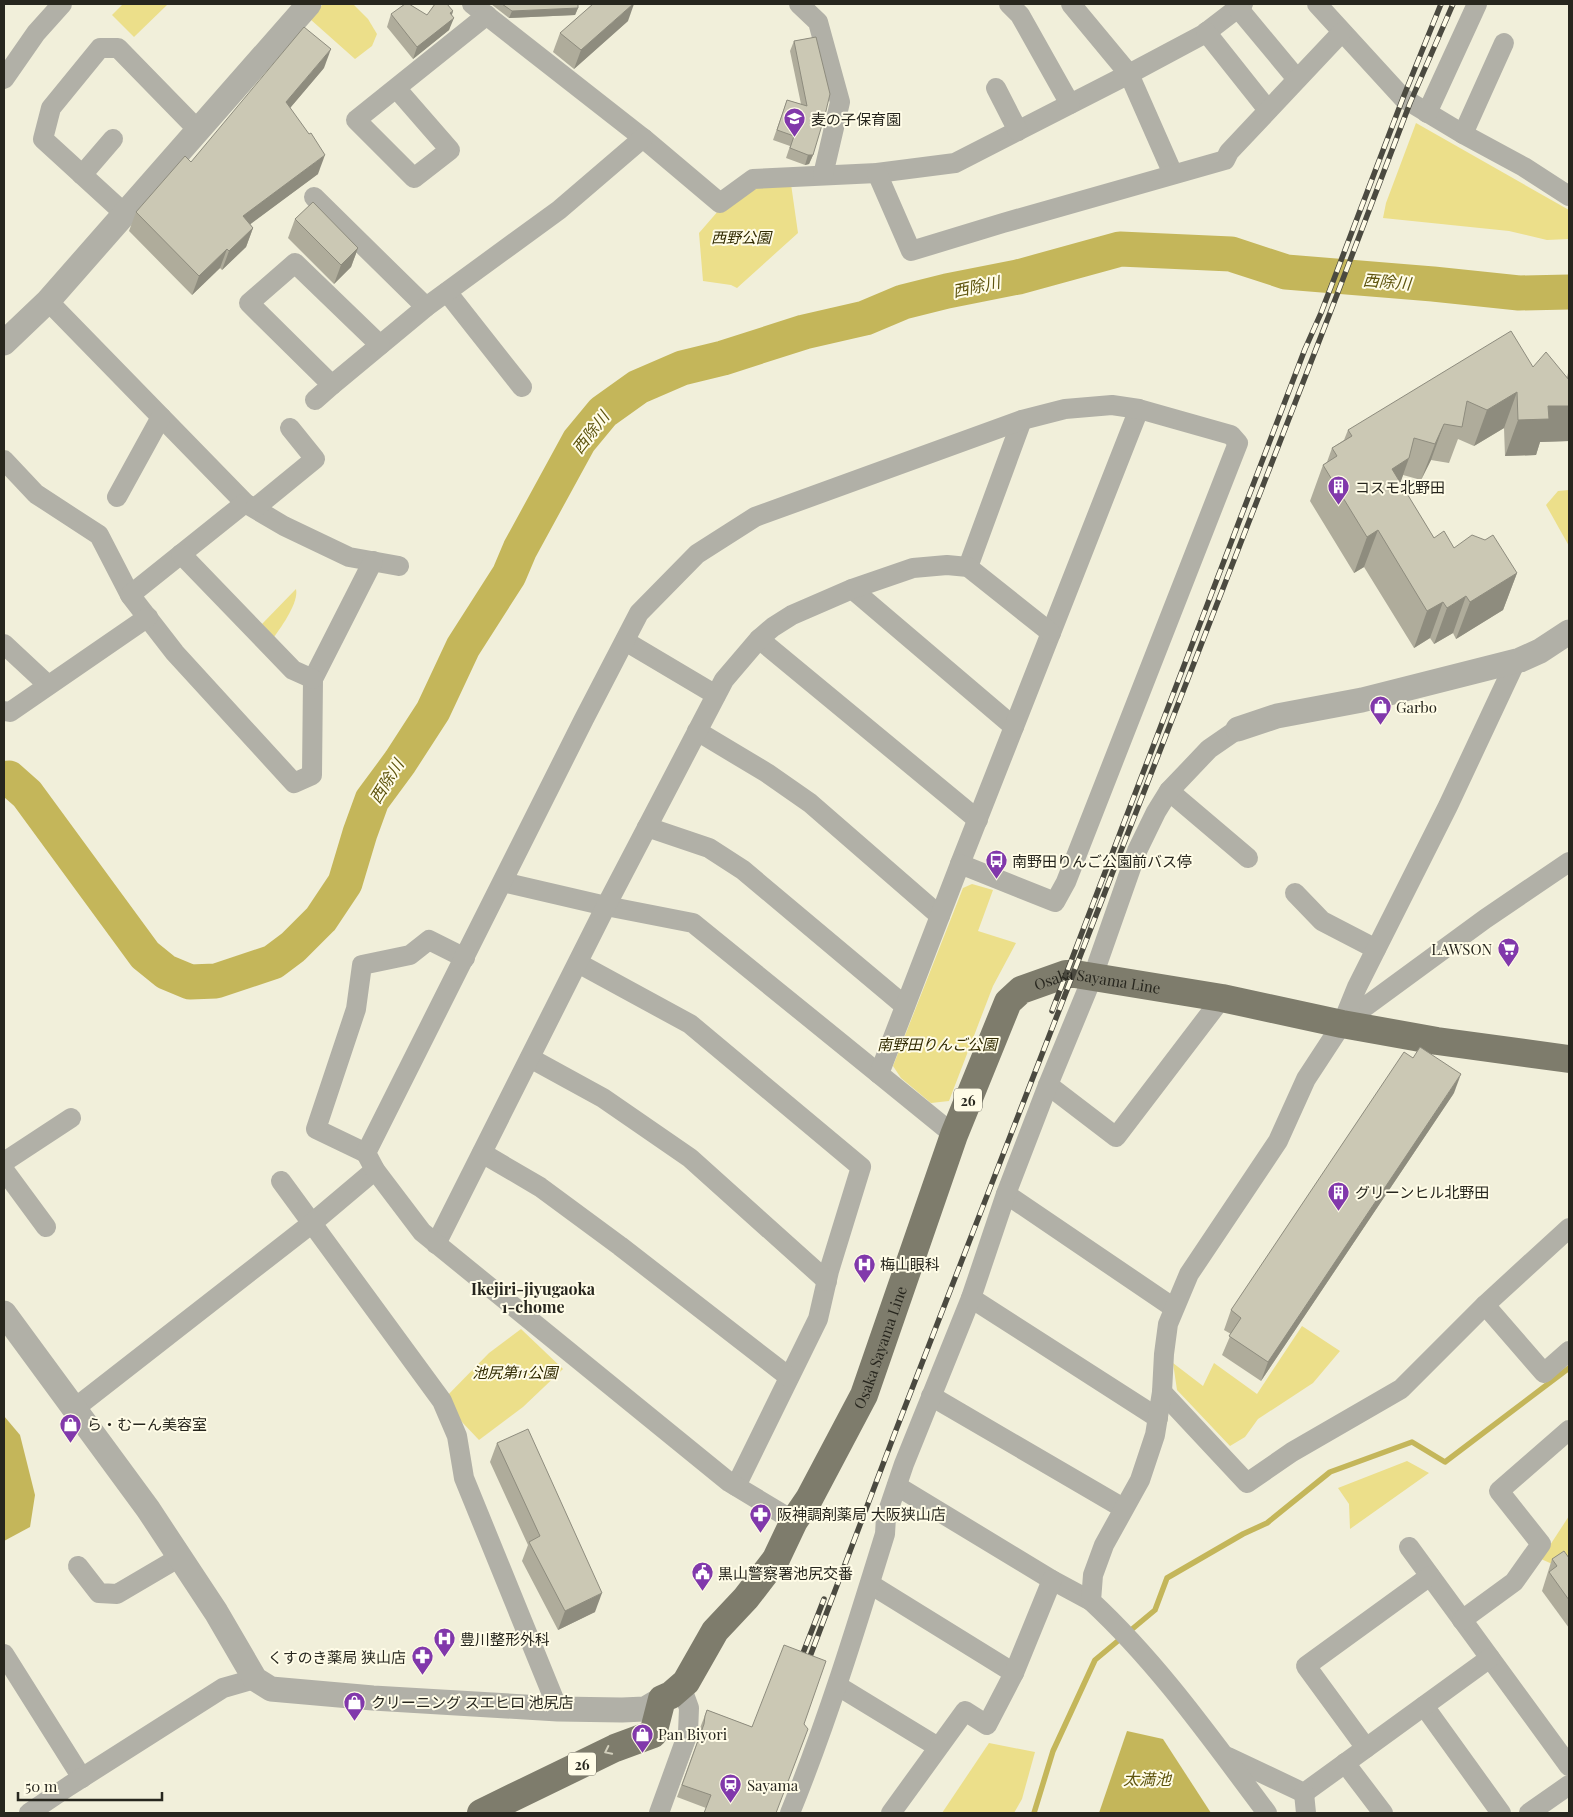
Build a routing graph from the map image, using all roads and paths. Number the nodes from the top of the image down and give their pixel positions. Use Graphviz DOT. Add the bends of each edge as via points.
graph roads {
  1 [pos="62,4"];
  2 [pos="308,4"];
  3 [pos="800,4"];
  4 [pos="1009,4"];
  5 [pos="1072,4"];
  6 [pos="1317,4"];
  7 [pos="1477,4"];
  8 [pos="1241,6"];
  9 [pos="480,10"];
  10 [pos="1206,32"];
  11 [pos="1342,32"];
  12 [pos="1504,43"];
  13 [pos="1128,74"];
  14 [pos="1297,79"];
  15 [pos="4,80"];
  16 [pos="396,88"];
  17 [pos="996,88"];
  18 [pos="1070,104"];
  19 [pos="1268,110"];
  20 [pos="1427,113"];
  21 [pos="199,130"];
  22 [pos="1018,131"];
  23 [pos="1463,134"];
  24 [pos="643,138"];
  25 [pos="113,139"];
  26 [pos="877,173"];
  27 [pos="82,174"];
  28 [pos="1173,174"];
  29 [pos="823,175"];
  30 [pos="1569,194"];
  31 [pos="314,197"];
  32 [pos="125,214"];
  33 [pos="447,292"];
  34 [pos="48,301"];
  35 [pos="426,307"];
  36 [pos="4,343"];
  37 [pos="380,345"];
  38 [pos="332,385"];
  39 [pos="522,387"];
  40 [pos="315,400"];
  41 [pos="1139,409"];
  42 [pos="161,417"];
  43 [pos="1022,420"];
  44 [pos="290,428"];
  45 [pos="4,460"];
  46 [pos="117,497"];
  47 [pos="250,505"];
  48 [pos="181,554"];
  49 [pos="373,561"];
  50 [pos="399,566"];
  51 [pos="968,567"];
  52 [pos="852,589"];
  53 [pos="130,595"];
  54 [pos="148,617"];
  55 [pos="1569,632"];
  56 [pos="1051,633"];
  57 [pos="759,639"];
  58 [pos="624,642"];
  59 [pos="4,644"];
  60 [pos="1516,661"];
  61 [pos="313,679"];
  62 [pos="48,685"];
  63 [pos="716,695"];
  64 [pos="4,711"];
  65 [pos="1014,727"];
  66 [pos="1238,729"];
  67 [pos="697,731"];
  68 [pos="1170,791"];
  69 [pos="978,820"];
  70 [pos="647,827"];
  71 [pos="1248,858"];
  72 [pos="1569,862"];
  73 [pos="960,864"];
  74 [pos="503,882"];
  75 [pos="1295,893"];
  76 [pos="606,906"];
  77 [pos="940,916"];
  78 [pos="1376,949"];
  79 [pos="465,958"];
  80 [pos="578,962"];
  81 [pos="1093,976"];
  82 [pos="1222,998"];
  83 [pos="905,1006"];
  84 [pos="1342,1024"];
  85 [pos="530,1058"];
  86 [pos="1569,1059"];
  87 [pos="879,1074"];
  88 [pos="1048,1085"];
  89 [pos="72,1118"];
  90 [pos="954,1134"];
  91 [pos="482,1152"];
  92 [pos="4,1162"];
  93 [pos="371,1162"];
  94 [pos="4,1170"];
  95 [pos="281,1181"];
  96 [pos="1006,1194"];
  97 [pos="311,1224"];
  98 [pos="46,1227"];
  99 [pos="1569,1228"];
  100 [pos="436,1244"];
  101 [pos="827,1281"];
  102 [pos="971,1298"];
  103 [pos="1485,1305"];
  104 [pos="1174,1308"];
  105 [pos="4,1313"];
  106 [pos="1569,1351"];
  107 [pos="789,1377"];
  108 [pos="1162,1392"];
  109 [pos="931,1396"];
  110 [pos="76,1408"];
  111 [pos="1158,1418"];
  112 [pos="1569,1430"];
  113 [pos="736,1486"];
  114 [pos="897,1486"];
  115 [pos="1123,1508"];
  116 [pos="794,1521"];
  117 [pos="1409,1547"];
  118 [pos="180,1557"];
  119 [pos="78,1566"];
  120 [pos="1430,1576"];
  121 [pos="1052,1580"];
  122 [pos="870,1584"];
  123 [pos="1091,1601"];
  124 [pos="1462,1620"];
  125 [pos="4,1654"];
  126 [pos="1490,1658"];
  127 [pos="1014,1673"];
  128 [pos="255,1679"];
  129 [pos="838,1686"];
  130 [pos="672,1692"];
  131 [pos="1424,1706"];
  132 [pos="558,1709"];
  133 [pos="938,1747"];
  134 [pos="1366,1748"];
  135 [pos="1224,1755"];
  136 [pos="1345,1763"];
  137 [pos="1569,1766"];
  138 [pos="82,1778"];
  139 [pos="1569,1785"];
  140 [pos="1304,1793"];
  141 [pos="29,1813"];
  142 [pos="481,1813"];
  143 [pos="659,1813"];
  144 [pos="790,1813"];
  145 [pos="891,1813"];
  146 [pos="1267,1813"];
  147 [pos="1306,1813"];
  148 [pos="1383,1813"];
  149 [pos="1501,1813"];
  150 [pos="1529,1813"];
  1 -- 15 [label="street" via="36,33"];
  2 -- 21 [label="street"];
  3 -- 29 [label="street" via="818,22 840,102"];
  4 -- 18 [label="street" via="1020,15"];
  5 -- 13 [label="street"];
  6 -- 11 [label="street"];
  7 -- 20 [label="street"];
  8 -- 10 [label="street"];
  8 -- 14 [label="street"];
  9 -- 16 [label="street"];
  9 -- 24 [label="street"];
  10 -- 13 [label="street"];
  10 -- 19 [label="street"];
  11 -- 14 [label="street"];
  11 -- 20 [label="street" via="1403,98"];
  12 -- 23 [label="street"];
  13 -- 18 [label="street"];
  13 -- 28 [label="street"];
  14 -- 19 [label="street"];
  16 -- 16 [label="street" via="450,150 414,178 356,120"];
  17 -- 22 [label="street"];
  18 -- 22 [label="street"];
  19 -- 28 [label="street" via="1225,160"];
  20 -- 23 [label="street"];
  21 -- 27 [label="street" via="118,48 100,48 51,108 44,139"];
  21 -- 32 [label="street"];
  22 -- 26 [label="street" via="955,163"];
  23 -- 30 [label="street"];
  24 -- 29 [label="street" via="720,203 752,179"];
  24 -- 33 [label="street" via="559,210"];
  25 -- 27 [label="street"];
  26 -- 28 [label="street" via="911,251"];
  26 -- 29 [label="street"];
  27 -- 32 [label="street"];
  31 -- 35 [label="street"];
  32 -- 34 [label="street"];
  33 -- 35 [label="street"];
  33 -- 39 [label="street"];
  34 -- 36 [label="street"];
  34 -- 42 [label="street"];
  35 -- 37 [label="street"];
  37 -- 38 [label="street"];
  37 -- 38 [label="street" via="295,263 249,302"];
  38 -- 40 [label="street"];
  41 -- 43 [label="street" via="1112,405 1065,409"];
  41 -- 56 [label="street"];
  41 -- 73 [label="street" via="1231,435 1238,443 1066,882 1055,902"];
  42 -- 46 [label="street"];
  42 -- 47 [label="street"];
  43 -- 51 [label="street"];
  43 -- 58 [label="street" via="755,517 697,554 639,614"];
  44 -- 47 [label="street" via="315,458"];
  45 -- 53 [label="street" via="36,494 98,535"];
  47 -- 48 [label="street"];
  47 -- 49 [label="street" via="284,526 349,557"];
  48 -- 53 [label="street"];
  48 -- 61 [label="street" via="293,670"];
  49 -- 50 [label="street"];
  49 -- 61 [label="street"];
  51 -- 52 [label="street" via="913,568"];
  51 -- 56 [label="street"];
  52 -- 57 [label="street" via="792,616"];
  52 -- 65 [label="street"];
  53 -- 54 [label="street"];
  54 -- 61 [label="street" via="174,652 294,783 312,775"];
  54 -- 62 [label="street"];
  55 -- 60 [label="street" via="1540,651"];
  56 -- 65 [label="street"];
  57 -- 63 [label="street" via="724,680"];
  57 -- 69 [label="street"];
  58 -- 63 [label="street"];
  58 -- 74 [label="street"];
  59 -- 62 [label="street"];
  60 -- 66 [label="street" via="1362,700 1277,716"];
  60 -- 78 [label="street"];
  62 -- 64 [label="street" via="10,712"];
  63 -- 67 [label="street"];
  65 -- 69 [label="street"];
  66 -- 68 [label="street" via="1209,749"];
  67 -- 70 [label="street"];
  67 -- 77 [label="street" via="810,803"];
  68 -- 71 [label="street"];
  68 -- 81 [label="street" via="1137,851"];
  69 -- 73 [label="street"];
  70 -- 76 [label="street"];
  70 -- 83 [label="street" via="709,848 743,870"];
  72 -- 84 [label="street"];
  73 -- 77 [label="street"];
  74 -- 76 [label="street"];
  74 -- 79 [label="street"];
  75 -- 78 [label="street" via="1322,920"];
  76 -- 80 [label="street"];
  76 -- 87 [label="street" via="693,923"];
  77 -- 83 [label="street"];
  78 -- 84 [label="street" via="1356,987"];
  79 -- 93 [label="street"];
  79 -- 93 [label="street" via="429,940 410,955 362,965 356,1010 316,1129"];
  80 -- 85 [label="street"];
  80 -- 101 [label="street" via="690,1024 861,1167"];
  81 -- 82 [label="main road, Osaka Sayama Line / 26"];
  81 -- 88 [label="street"];
  81 -- 90 [label="main road, Osaka Sayama Line / 26" via="1066,974 1021,990 1008,1002"];
  82 -- 84 [label="main road, Osaka Sayama Line / 26"];
  82 -- 88 [label="street" via="1116,1137"];
  83 -- 87 [label="street"];
  84 -- 86 [label="main road, Osaka Sayama Line / 26"];
  84 -- 104 [label="street" via="1306,1079 1278,1141 1189,1274"];
  85 -- 91 [label="street"];
  85 -- 101 [label="street" via="603,1098 690,1158"];
  87 -- 90 [label="street"];
  88 -- 96 [label="street"];
  89 -- 92 [label="street"];
  90 -- 116 [label="main road, Osaka Sayama Line / 26" via="864,1395"];
  91 -- 100 [label="street"];
  91 -- 107 [label="street" via="540,1187"];
  93 -- 97 [label="street"];
  93 -- 100 [label="street" via="422,1232"];
  94 -- 98 [label="street"];
  95 -- 97 [label="street"];
  96 -- 102 [label="street"];
  96 -- 104 [label="street"];
  97 -- 110 [label="street"];
  97 -- 132 [label="street" via="442,1401 457,1436 464,1478"];
  99 -- 103 [label="street"];
  100 -- 113 [label="street"];
  101 -- 107 [label="street" via="818,1319"];
  102 -- 109 [label="street"];
  102 -- 111 [label="street"];
  103 -- 106 [label="street" via="1544,1373"];
  103 -- 108 [label="street" via="1401,1389 1292,1452 1247,1483"];
  104 -- 108 [label="street" via="1168,1324"];
  105 -- 110 [label="street"];
  107 -- 113 [label="street"];
  108 -- 111 [label="street"];
  109 -- 114 [label="street"];
  109 -- 115 [label="street"];
  110 -- 118 [label="street"];
  111 -- 115 [label="street" via="1140,1480"];
  112 -- 124 [label="street" via="1499,1490 1541,1544 1514,1582"];
  113 -- 116 [label="street"];
  114 -- 121 [label="street"];
  114 -- 122 [label="street"];
  115 -- 123 [label="street" via="1104,1545 1094,1575"];
  116 -- 130 [label="main road, Osaka Sayama Line / 26" via="776,1559 715,1631 686,1682"];
  117 -- 120 [label="street"];
  118 -- 119 [label="street" via="116,1594 99,1593"];
  118 -- 128 [label="street"];
  120 -- 124 [label="street"];
  120 -- 134 [label="street" via="1306,1666"];
  121 -- 123 [label="street"];
  121 -- 127 [label="street"];
  122 -- 127 [label="street"];
  122 -- 129 [label="street"];
  123 -- 135 [label="street" via="1118,1626"];
  124 -- 126 [label="street"];
  125 -- 138 [label="street"];
  126 -- 131 [label="street"];
  126 -- 137 [label="street"];
  127 -- 133 [label="street" via="988,1725 964,1711"];
  128 -- 132 [label="street" via="271,1689"];
  128 -- 138 [label="street" via="224,1688"];
  129 -- 133 [label="street"];
  129 -- 144 [label="street"];
  130 -- 132 [label="street" via="644,1709"];
  130 -- 142 [label="main road, Osaka Sayama Line / 26, one-way" via="653,1734 615,1748"];
  130 -- 143 [label="street" via="689,1708 688,1733"];
  131 -- 134 [label="street"];
  131 -- 149 [label="street"];
  133 -- 145 [label="street"];
  134 -- 136 [label="street"];
  135 -- 140 [label="street"];
  135 -- 146 [label="street"];
  136 -- 140 [label="street"];
  136 -- 148 [label="street"];
  138 -- 141 [label="street"];
  139 -- 150 [label="street"];
  140 -- 147 [label="street"];
}
